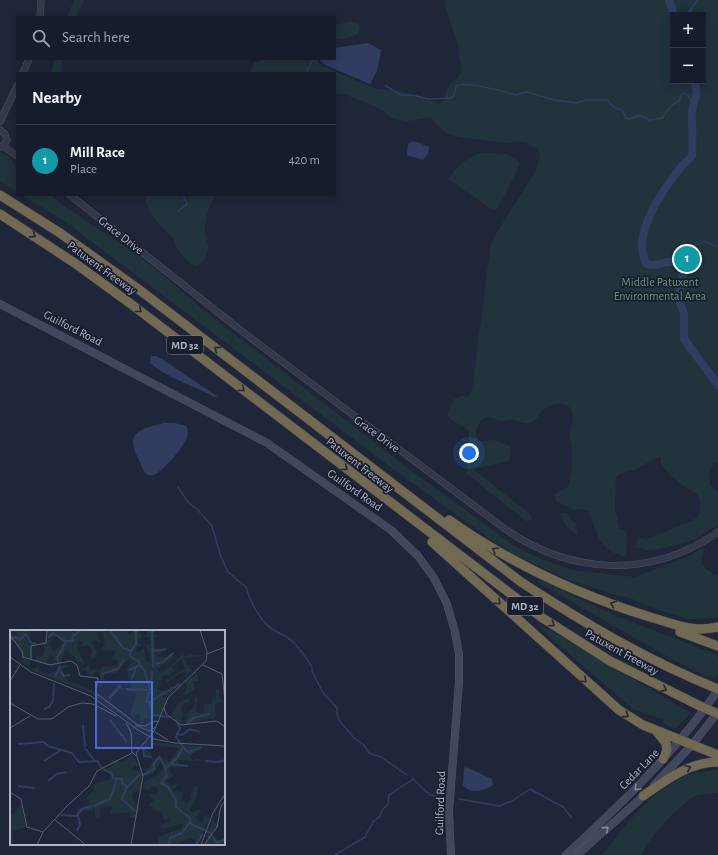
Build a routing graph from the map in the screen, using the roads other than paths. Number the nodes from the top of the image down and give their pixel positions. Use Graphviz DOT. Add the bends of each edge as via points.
graph roads {
  1 [pos="41,0"];
  2 [pos="40,16"];
  3 [pos="29,60"];
  4 [pos="23,72"];
  5 [pos="16,88"];
  6 [pos="0,122"];
  7 [pos="0,130"];
  8 [pos="2,146"];
  9 [pos="16,155"];
  10 [pos="0,195"];
  11 [pos="71,196"];
  12 [pos="0,214"];
  13 [pos="0,304"];
  14 [pos="303,415"];
  15 [pos="364,483"];
  16 [pos="718,532"];
  17 [pos="636,613"];
  18 [pos="718,627"];
  19 [pos="718,646"];
  20 [pos="716,689"];
  21 [pos="718,713"];
  22 [pos="655,730"];
  23 [pos="680,740"];
  24 [pos="692,745"];
  25 [pos="718,755"];
  26 [pos="663,760"];
  27 [pos="718,762"];
  28 [pos="644,796"];
  29 [pos="451,855"];
  30 [pos="566,855"];
  31 [pos="577,855"];
  1 -- 2 [label="street"];
  3 -- 4 [label="street"];
  5 -- 6 [label="street"];
  7 -- 8 [label="street" via="6,137"];
  8 -- 9 [label="street"];
  14 -- 10 [label="highway, Patuxent Freeway / MD 32, one-way" via="114,271"];
  11 -- 16 [label="street, Grace Drive" via="339,405 505,530 534,547 553,556 583,563 634,565 680,553"];
  12 -- 15 [label="highway, Patuxent Freeway / MD 32, one-way" via="103,283"];
  13 -- 29 [label="main road, Guilford Road" via="267,443 391,530 418,556 434,578 447,604 459,654 459,688 449,812"];
  17 -- 14 [label="highway, one-way" via="551,579 497,551 456,525"];
  14 -- 20 [label="highway, Patuxent Freeway / MD 32" via="502,568 553,603 619,642"];
  15 -- 21 [label="highway, Patuxent Freeway / MD 32, one-way, bridge" via="511,596 568,635 641,678"];
  15 -- 22 [label="highway, one-way" via="609,702 630,718"];
  17 -- 18 [label="highway" via="681,628 700,630"];
  17 -- 19 [label="highway"];
  20 -- 23 [label="main road, Cedar Lane"];
  21 -- 24 [label="main road, Cedar Lane"];
  22 -- 23 [label="highway"];
  22 -- 26 [label="highway" via="666,742"];
  23 -- 24 [label="highway"];
  23 -- 26 [label="main road, Cedar Lane"];
  24 -- 25 [label="highway"];
  24 -- 28 [label="main road, Cedar Lane"];
  26 -- 30 [label="main road, Cedar Lane, one-way" via="637,789"];
  28 -- 27 [label="highway, one-way" via="687,768"];
  31 -- 28 [label="main road, Cedar Lane, one-way"];
}
